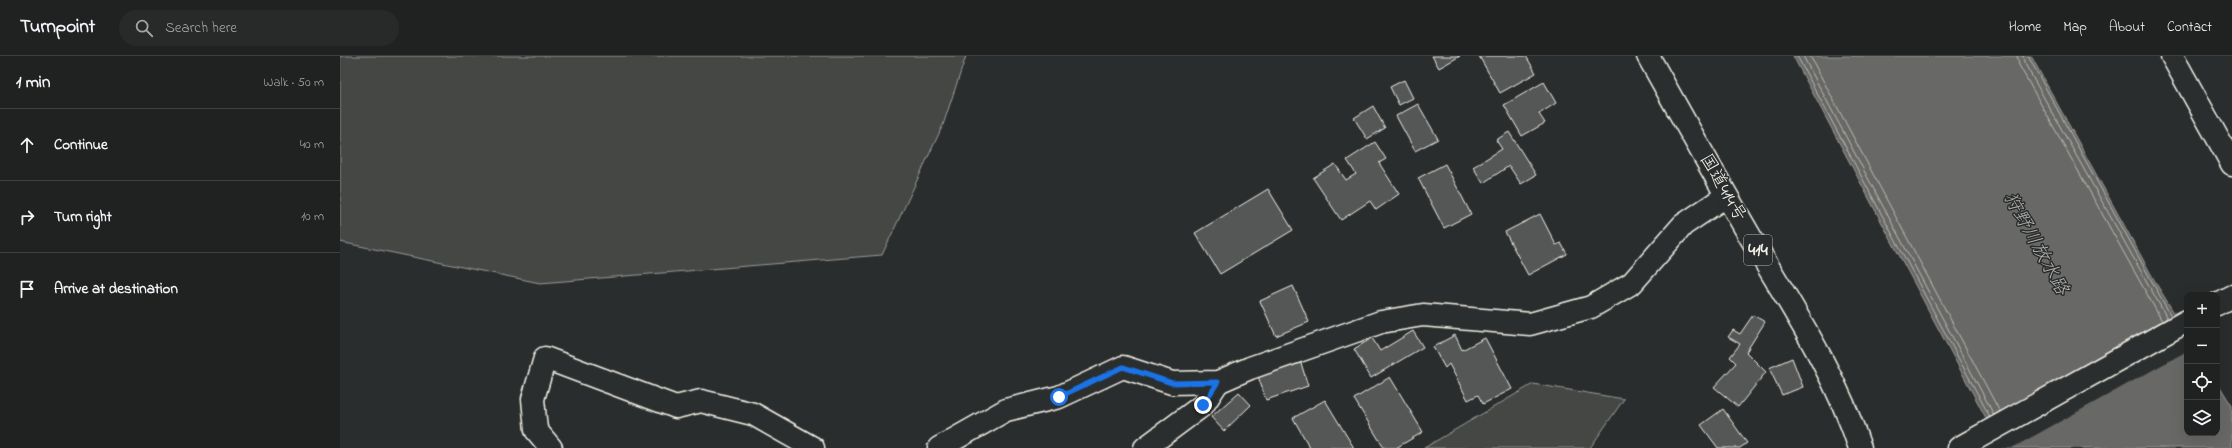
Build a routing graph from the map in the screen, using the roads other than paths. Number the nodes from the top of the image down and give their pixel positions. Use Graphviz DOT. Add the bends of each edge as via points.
graph roads {
  1 [pos="1648,56"];
  2 [pos="2172,56"];
  3 [pos="2232,164"];
  4 [pos="1726,196"];
  5 [pos="2232,296"];
  6 [pos="2220,302"];
  7 [pos="2184,323"];
  8 [pos="1218,382"];
  9 [pos="551,448"];
  10 [pos="813,448"];
  11 [pos="939,448"];
  12 [pos="1145,448"];
  13 [pos="1860,448"];
  14 [pos="1960,448"];
  1 -- 4 [label="main road, 国道414号 / 414"];
  2 -- 3 [label="main road"];
  4 -- 8 [label="main road" via="1683,225 1632,283 1591,307 1530,324 1423,316 1381,322 1250,368"];
  4 -- 13 [label="main road, 国道414号 / 414" via="1834,382"];
  5 -- 6 [label="main road"];
  7 -- 14 [label="main road"];
  8 -- 11 [label="main road" via="1172,383 1123,367 1059,397 1006,410"];
  8 -- 12 [label="main road" via="1203,405"];
  9 -- 10 [label="main road" via="536,430 533,399 545,358 676,407 701,401 752,414"];
}
